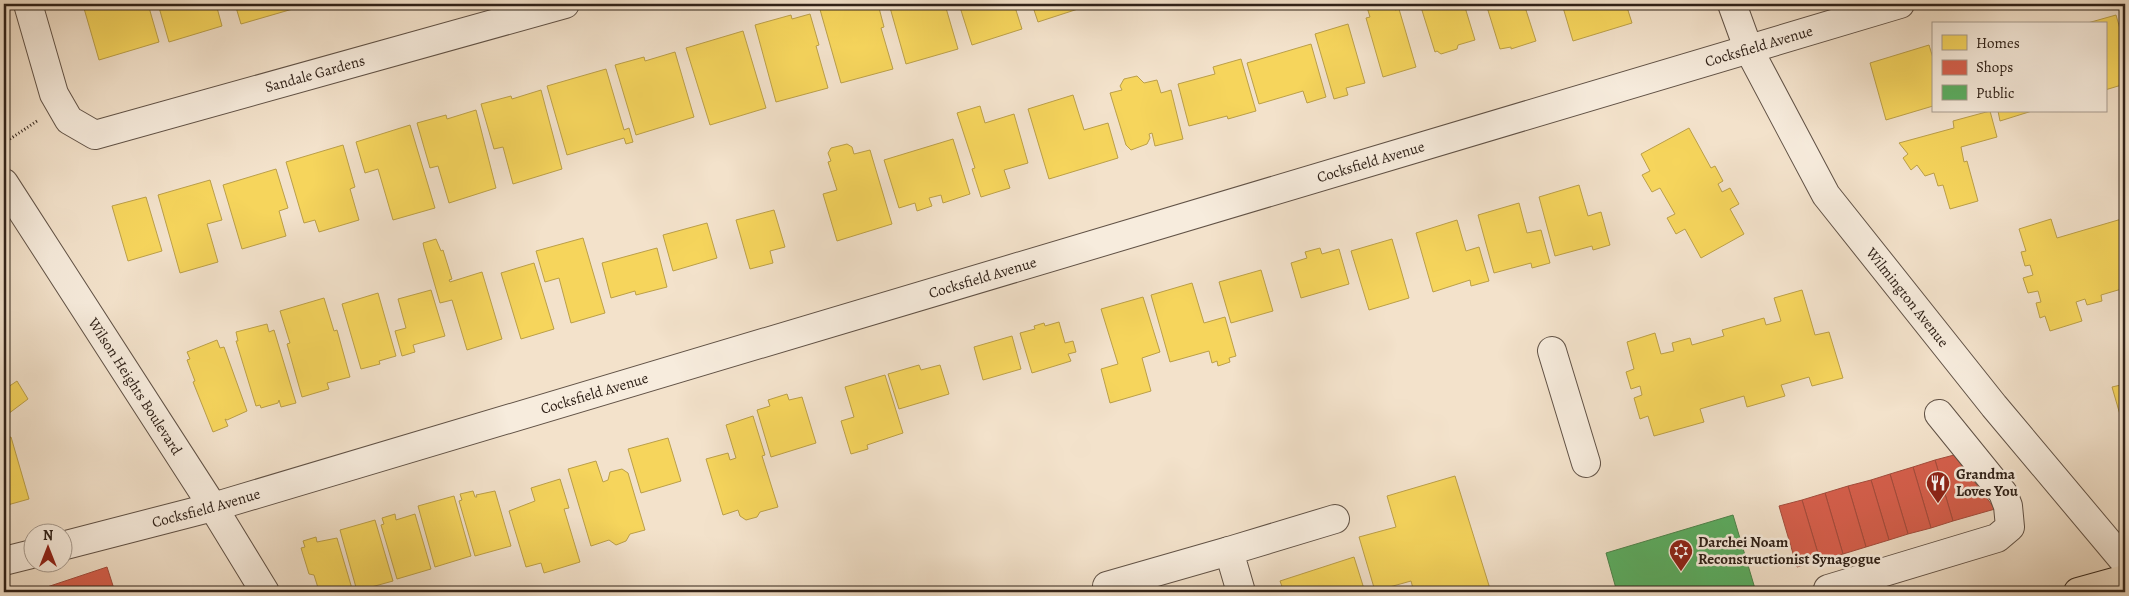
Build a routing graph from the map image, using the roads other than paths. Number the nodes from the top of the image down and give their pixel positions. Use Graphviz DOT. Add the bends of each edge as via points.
graph roads {
  1 [pos="28,4"];
  2 [pos="565,4"];
  3 [pos="1732,4"];
  4 [pos="1900,4"];
  5 [pos="1748,48"];
  6 [pos="4,184"];
  7 [pos="1552,351"];
  8 [pos="1939,414"];
  9 [pos="1586,463"];
  10 [pos="213,507"];
  11 [pos="1335,519"];
  12 [pos="72,543"];
  13 [pos="1229,551"];
  14 [pos="22,557"];
  15 [pos="4,562"];
  16 [pos="2125,562"];
  17 [pos="2125,579"];
  18 [pos="1107,586"];
  19 [pos="265,592"];
  20 [pos="1241,592"];
  21 [pos="1829,592"];
  22 [pos="2078,592"];
  1 -- 2 [label="street, Sandale Gardens" via="54,94 64,113 95,135"];
  3 -- 5 [label="street, Wilmington Avenue"];
  4 -- 5 [label="street, Cocksfield Avenue"];
  5 -- 10 [label="street, Cocksfield Avenue"];
  5 -- 16 [label="street, Wilmington Avenue" via="1826,195 1994,406"];
  6 -- 10 [label="street, Wilson Heights Boulevard"];
  7 -- 9 [label="street"];
  8 -- 21 [label="street" via="2003,494 2010,527 1997,538 1828,589"];
  10 -- 12 [label="street, Cocksfield Avenue"];
  10 -- 19 [label="street, Wilson Heights Boulevard"];
  11 -- 13 [label="street"];
  13 -- 18 [label="street"];
  13 -- 20 [label="street"];
  14 -- 15 [label="street"];
  17 -- 22 [label="main road"];
}
